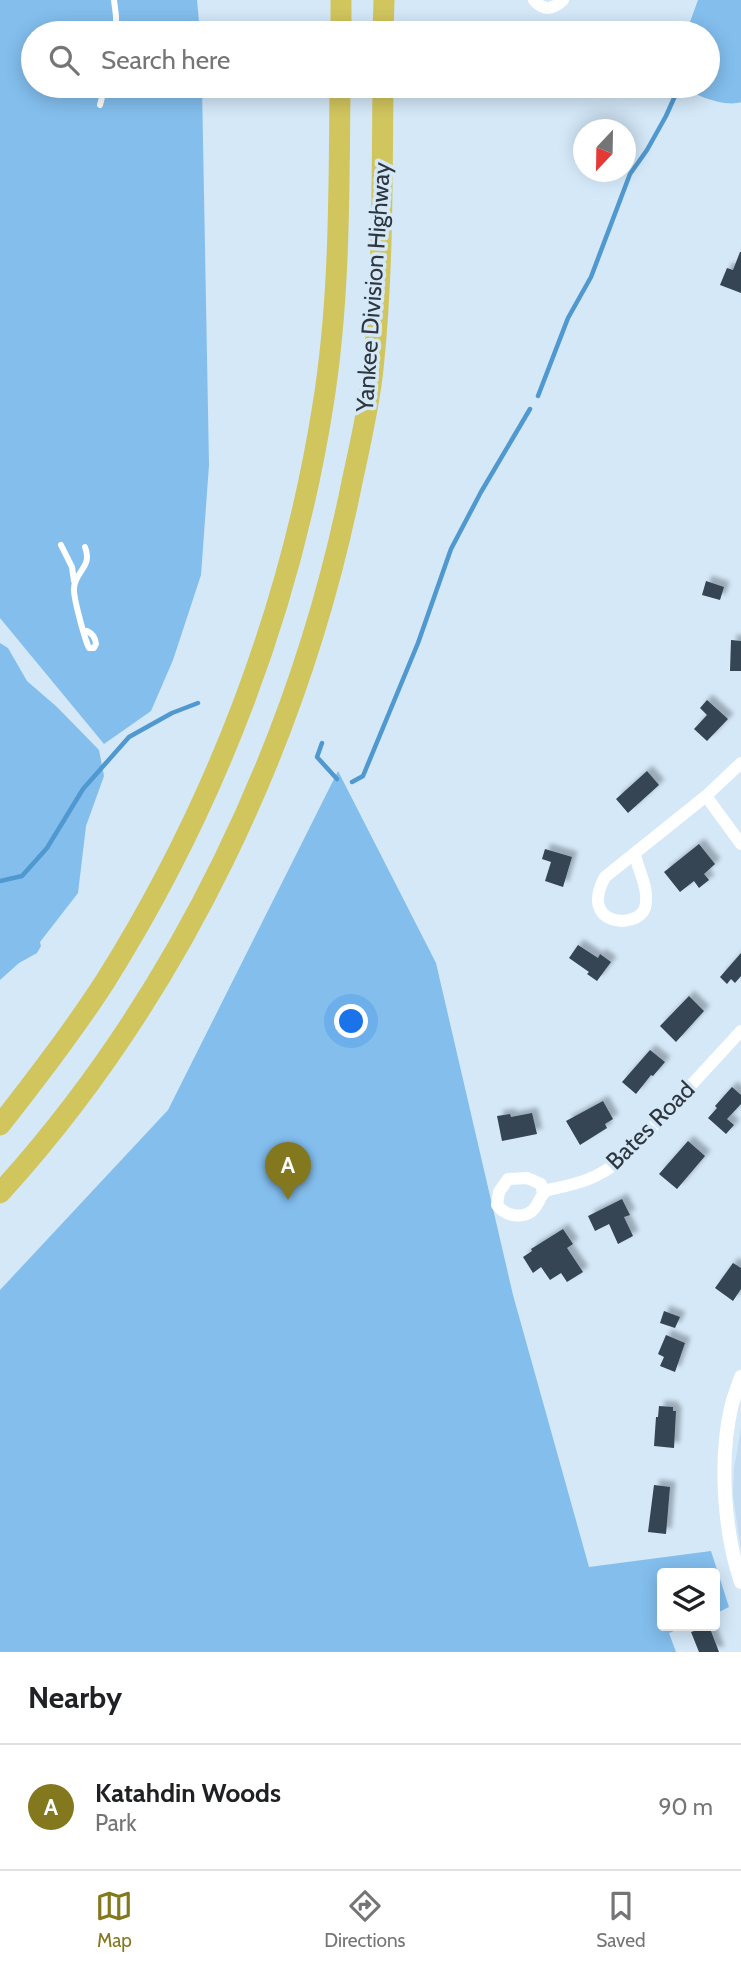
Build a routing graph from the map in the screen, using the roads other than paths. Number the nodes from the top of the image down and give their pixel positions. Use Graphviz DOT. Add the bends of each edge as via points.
graph roads {
  1 [pos="114,0"];
  2 [pos="341,0"];
  3 [pos="384,0"];
  4 [pos="534,0"];
  5 [pos="563,0"];
  6 [pos="116,21"];
  7 [pos="341,21"];
  8 [pos="383,21"];
  9 [pos="102,98"];
  10 [pos="340,98"];
  11 [pos="383,98"];
  12 [pos="100,104"];
  13 [pos="61,545"];
  14 [pos="85,547"];
  15 [pos="75,583"];
  16 [pos="87,631"];
  17 [pos="741,763"];
  18 [pos="706,796"];
  19 [pos="741,844"];
  20 [pos="635,854"];
  21 [pos="741,1031"];
  22 [pos="0,1125"];
  23 [pos="0,1193"];
  24 [pos="543,1193"];
  25 [pos="741,1377"];
  26 [pos="741,1582"];
  1 -- 6 [label="lane"];
  2 -- 7 [label="highway"];
  3 -- 8 [label="highway"];
  4 -- 5 [label="street" via="548,9"];
  9 -- 12 [label="lane"];
  10 -- 22 [label="highway, Yankee Division Highway" via="337,239 323,406 290,557 266,638 206,795 141,920 104,983"];
  11 -- 23 [label="highway, Yankee Division Highway" via="373,370 342,531 309,653 267,765 183,937 104,1062"];
  13 -- 15 [label="lane"];
  14 -- 15 [label="lane" via="85,567"];
  15 -- 16 [label="lane" via="85,640 94,648 95,639"];
  17 -- 18 [label="street"];
  18 -- 19 [label="street"];
  18 -- 20 [label="street"];
  20 -- 20 [label="street" via="646,894 645,908 626,921 605,916 598,908 597,895 605,877"];
  21 -- 24 [label="street, Bates Road" via="625,1158 583,1183"];
  25 -- 26 [label="street" via="731,1407 725,1477 727,1524"];
}
